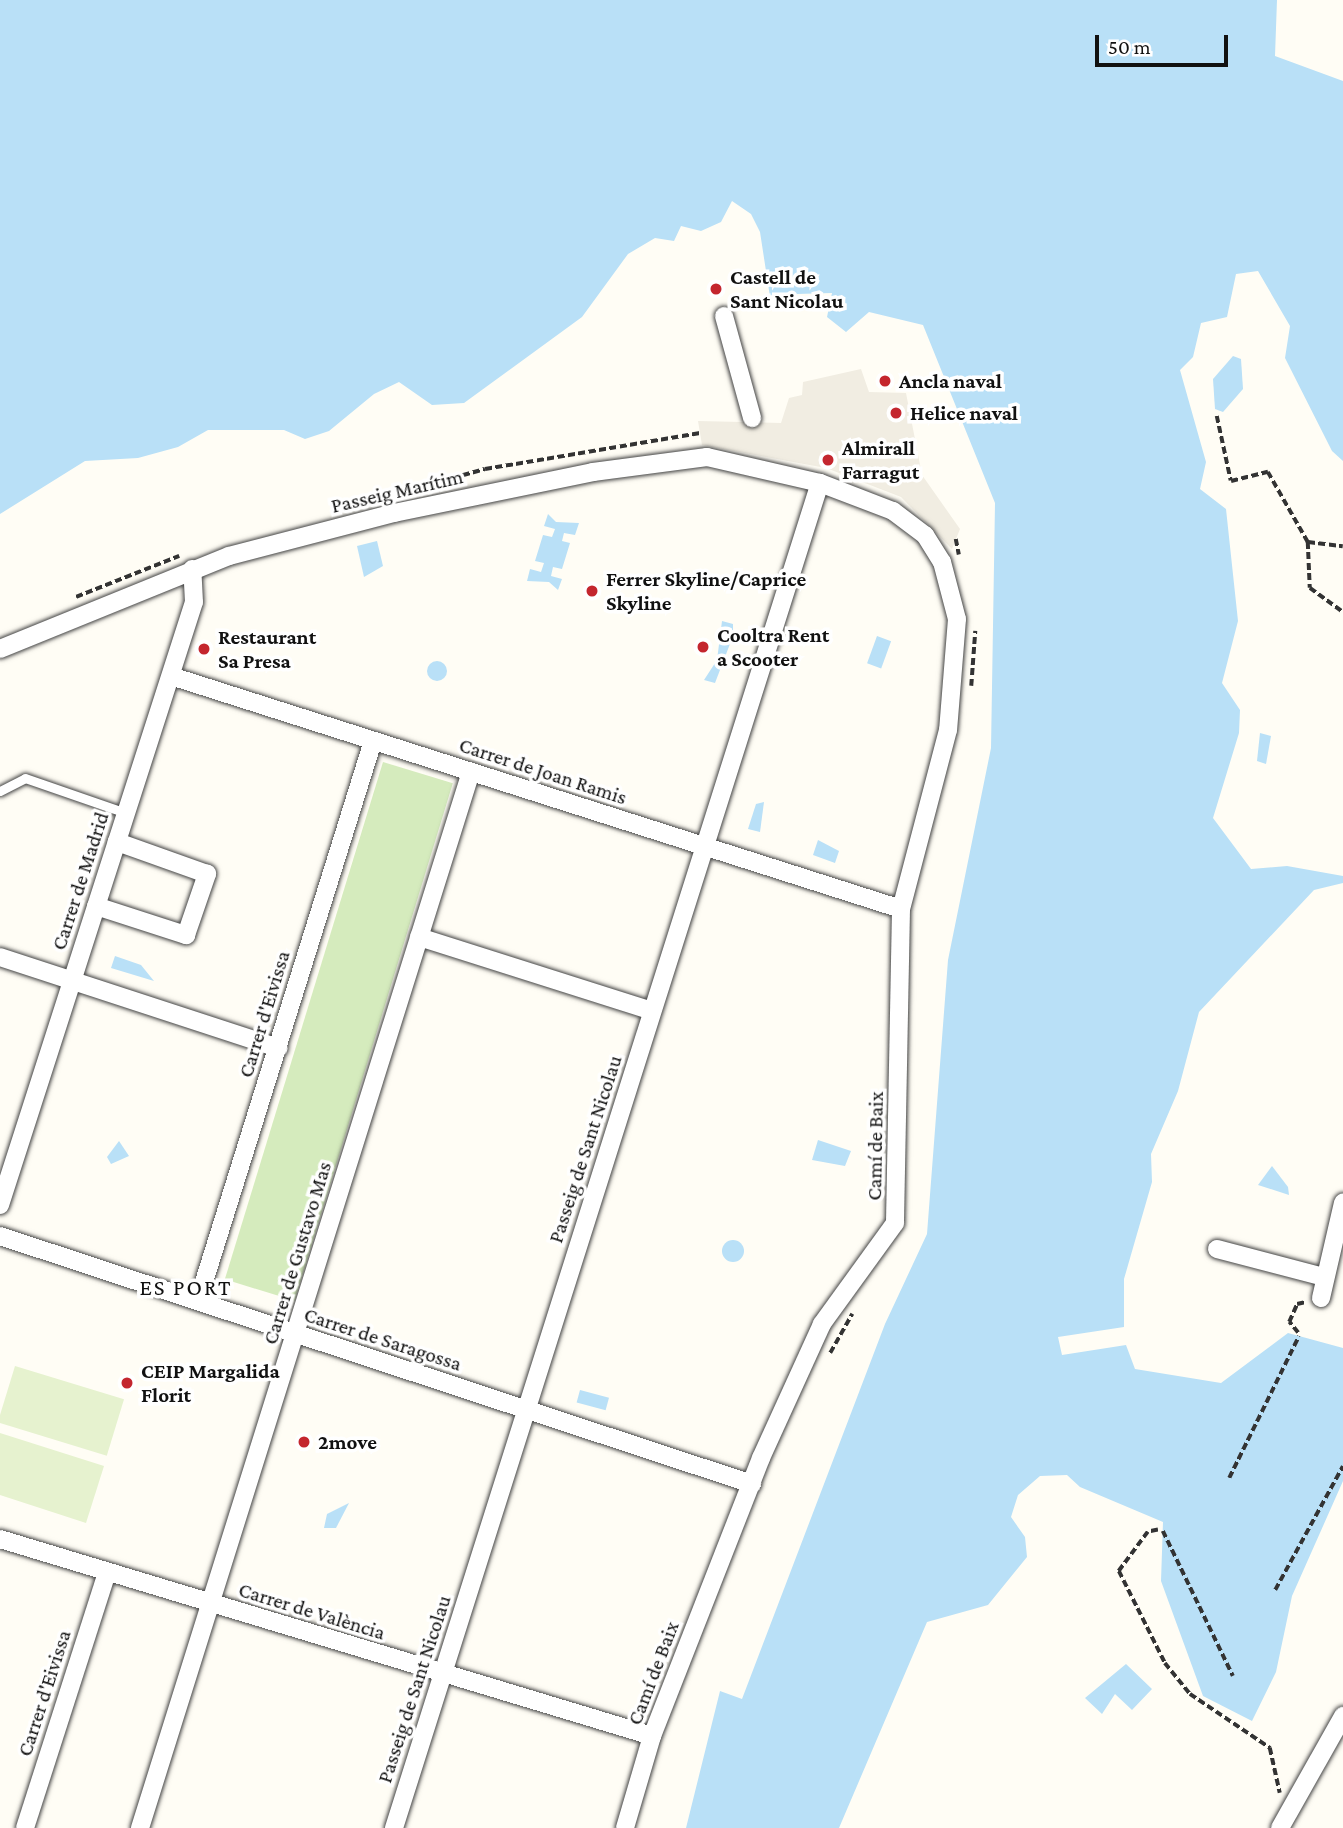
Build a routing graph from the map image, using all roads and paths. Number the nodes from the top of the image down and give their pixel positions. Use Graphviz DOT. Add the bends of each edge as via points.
graph roads {
  1 [pos="724,316"];
  2 [pos="1217,416"];
  3 [pos="752,418"];
  4 [pos="820,483"];
  5 [pos="956,539"];
  6 [pos="1308,542"];
  7 [pos="1343,546"];
  8 [pos="961,563"];
  9 [pos="192,569"];
  10 [pos="1343,612"];
  11 [pos="973,623"];
  12 [pos="0,649"];
  13 [pos="170,676"];
  14 [pos="969,693"];
  15 [pos="373,741"];
  16 [pos="471,772"];
  17 [pos="0,791"];
  18 [pos="126,813"];
  19 [pos="117,842"];
  20 [pos="704,847"];
  21 [pos="96,906"];
  22 [pos="901,909"];
  23 [pos="419,937"];
  24 [pos="0,957"];
  25 [pos="72,981"];
  26 [pos="652,1012"];
  27 [pos="278,1048"];
  28 [pos="1343,1203"];
  29 [pos="0,1205"];
  30 [pos="0,1236"];
  31 [pos="1217,1249"];
  32 [pos="1325,1277"];
  33 [pos="1321,1298"];
  34 [pos="198,1301"];
  35 [pos="857,1307"];
  36 [pos="295,1334"];
  37 [pos="825,1364"];
  38 [pos="526,1410"];
  39 [pos="1343,1466"];
  40 [pos="1229,1478"];
  41 [pos="751,1485"];
  42 [pos="0,1539"];
  43 [pos="107,1572"];
  44 [pos="1275,1590"];
  45 [pos="211,1604"];
  46 [pos="442,1675"];
  47 [pos="1233,1676"];
  48 [pos="1343,1716"];
  49 [pos="652,1736"];
  50 [pos="1281,1827"];
  51 [pos="25,1828"];
  52 [pos="140,1828"];
  53 [pos="394,1828"];
  54 [pos="625,1828"];
  1 -- 3 [label="street"];
  2 -- 6 [label="path" via="1231,481 1268,472"];
  4 -- 9 [label="street, Passeig Marítim" via="707,457 593,472 394,513"];
  4 -- 20 [label="street, Passeig de Sant Nicolau"];
  4 -- 22 [label="street, Camí de Baix" via="893,511 925,535 942,562 957,619 948,730"];
  5 -- 8 [label="path"];
  6 -- 7 [label="path"];
  6 -- 10 [label="path" via="1310,588"];
  9 -- 12 [label="street, Passeig Marítim"];
  9 -- 13 [label="street, Carrer de Madrid" via="194,602"];
  11 -- 14 [label="path"];
  13 -- 15 [label="street, Carrer de Joan Ramis"];
  13 -- 18 [label="street, Carrer de Madrid"];
  15 -- 16 [label="street, Carrer de Joan Ramis"];
  15 -- 27 [label="street, Carrer d'Eivissa"];
  16 -- 20 [label="street, Carrer de Joan Ramis"];
  16 -- 23 [label="street, Carrer de Gustavo Mas"];
  17 -- 18 [label="lane" via="26,778"];
  18 -- 19 [label="street, Carrer de Madrid"];
  19 -- 21 [label="street, Carrer de Madrid"];
  19 -- 21 [label="street" via="207,874 186,935"];
  20 -- 22 [label="street, Carrer de Joan Ramis"];
  20 -- 26 [label="street, Passeig de Sant Nicolau"];
  21 -- 25 [label="street, Carrer de Madrid"];
  22 -- 41 [label="street, Camí de Baix" via="895,1223 822,1324"];
  23 -- 26 [label="street"];
  23 -- 36 [label="street, Carrer de Gustavo Mas"];
  24 -- 25 [label="street"];
  25 -- 27 [label="street"];
  25 -- 29 [label="street, Carrer de Madrid"];
  26 -- 38 [label="street, Passeig de Sant Nicolau"];
  27 -- 34 [label="street, Carrer d'Eivissa"];
  28 -- 32 [label="street"];
  30 -- 34 [label="street, Carrer de Saragossa"];
  31 -- 32 [label="street"];
  32 -- 33 [label="street"];
  33 -- 40 [label="path" via="1297,1304 1289,1322 1298,1334"];
  34 -- 36 [label="street, Carrer de Saragossa"];
  35 -- 37 [label="path"];
  36 -- 38 [label="street, Carrer de Saragossa"];
  36 -- 45 [label="street, Carrer de Gustavo Mas"];
  38 -- 41 [label="street, Carrer de Saragossa"];
  38 -- 46 [label="street, Passeig de Sant Nicolau"];
  39 -- 44 [label="path"];
  41 -- 49 [label="street, Camí de Baix"];
  42 -- 43 [label="street, Carrer de València"];
  43 -- 45 [label="street, Carrer de València"];
  43 -- 51 [label="street, Carrer d'Eivissa"];
  45 -- 46 [label="street, Carrer de València"];
  45 -- 52 [label="street, Carrer de Gustavo Mas"];
  46 -- 49 [label="street, Carrer de València"];
  46 -- 53 [label="street, Passeig de Sant Nicolau"];
  47 -- 50 [label="path" via="1160,1531 1149,1532 1119,1571 1165,1664 1190,1694 1270,1748 1278,1765"];
  48 -- 50 [label="street"];
  49 -- 54 [label="street, Camí de Baix"];
}
